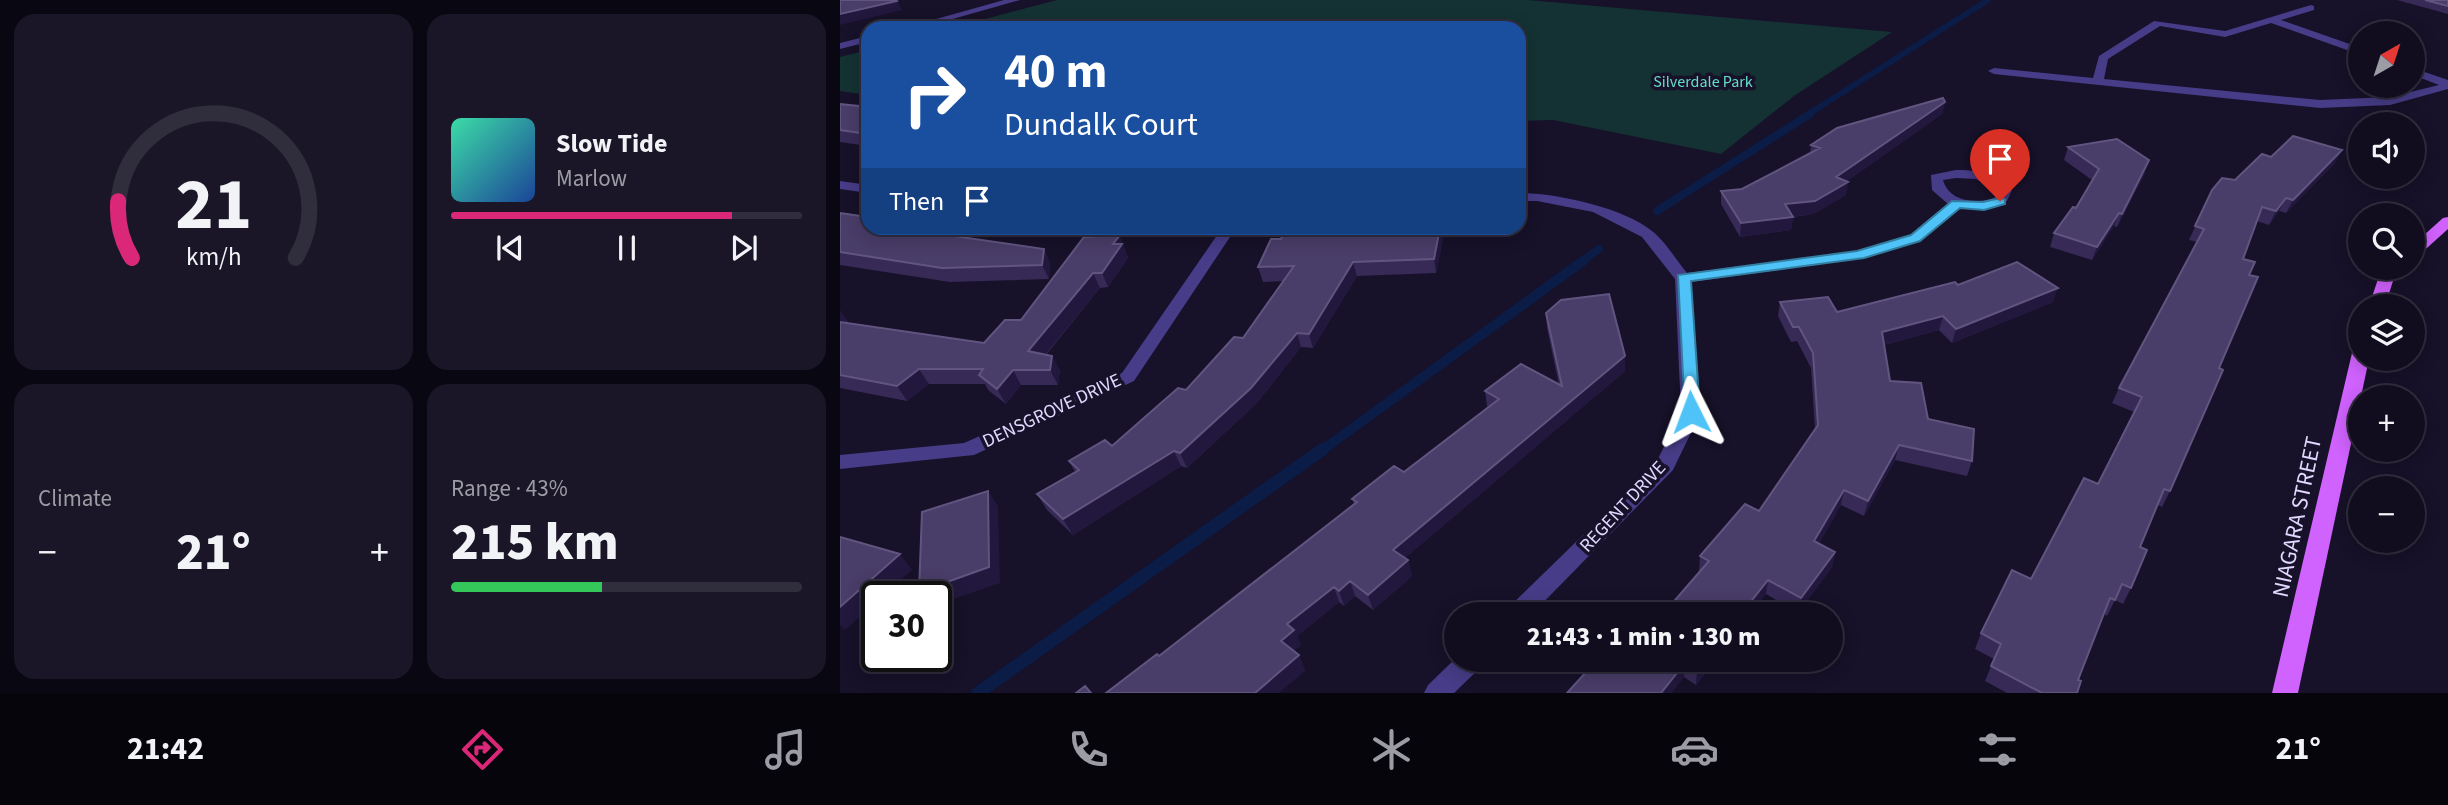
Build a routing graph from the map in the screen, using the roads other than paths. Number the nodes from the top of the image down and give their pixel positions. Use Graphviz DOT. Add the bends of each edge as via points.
graph roads {
  1 [pos="1016,0"];
  2 [pos="2311,8"];
  3 [pos="2271,20"];
  4 [pos="936,21"];
  5 [pos="861,41"];
  6 [pos="840,46"];
  7 [pos="2348,47"];
  8 [pos="1994,71"];
  9 [pos="2426,76"];
  10 [pos="2098,81"];
  11 [pos="2448,85"];
  12 [pos="840,185"];
  13 [pos="861,188"];
  14 [pos="1526,197"];
  15 [pos="1957,204"];
  16 [pos="2448,221"];
  17 [pos="1224,235"];
  18 [pos="2425,242"];
  19 [pos="1684,278"];
  20 [pos="2357,371"];
  21 [pos="843,466"];
  22 [pos="1529,602"];
  23 [pos="1459,672"];
  24 [pos="1437,693"];
  25 [pos="2285,693"];
  1 -- 4 [label="street"];
  2 -- 3 [label="street"];
  3 -- 7 [label="street"];
  3 -- 10 [label="street" via="2225,34 2158,23 2103,58"];
  5 -- 6 [label="street"];
  8 -- 10 [label="street"];
  9 -- 11 [label="street"];
  10 -- 11 [label="street" via="2320,104 2390,101"];
  12 -- 13 [label="street"];
  14 -- 19 [label="street" via="1597,209 1647,234"];
  15 -- 19 [label="street" via="1915,238 1859,255"];
  16 -- 18 [label="main road"];
  17 -- 21 [label="street, DENSGROVE DRIVE" via="1128,377 967,450"];
  19 -- 22 [label="street, REGENT DRIVE" via="1691,412 1663,470"];
  20 -- 25 [label="main road, NIAGARA STREET"];
  23 -- 24 [label="street"];
}
